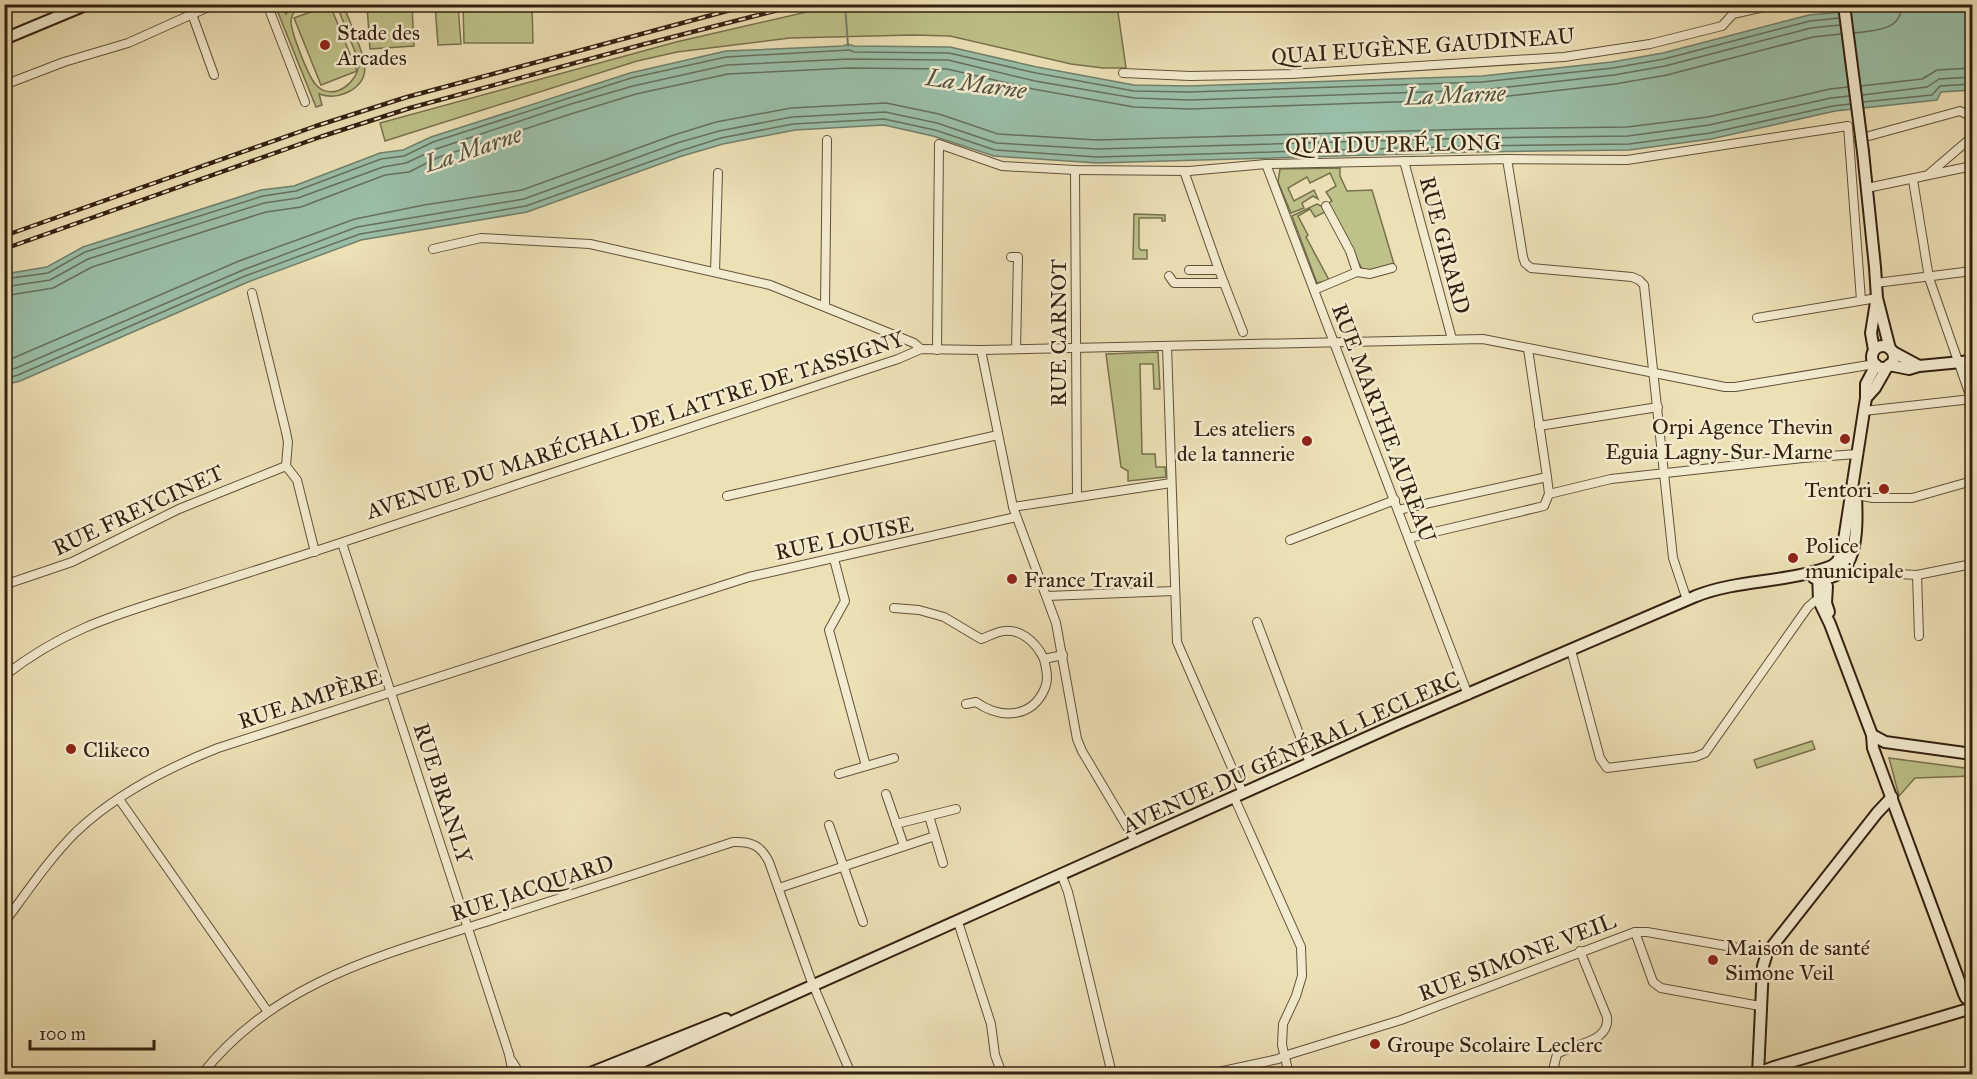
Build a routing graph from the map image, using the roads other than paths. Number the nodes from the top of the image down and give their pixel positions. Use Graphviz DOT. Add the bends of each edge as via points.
graph roads {
  1 [pos="88,4"];
  2 [pos="218,4"];
  3 [pos="267,4"];
  4 [pos="1777,4"];
  5 [pos="1844,4"];
  6 [pos="192,14"];
  7 [pos="4,39"];
  8 [pos="1123,73"];
  9 [pos="214,75"];
  10 [pos="4,86"];
  11 [pos="305,102"];
  12 [pos="1972,123"];
  13 [pos="1972,137"];
  14 [pos="827,140"];
  15 [pos="1849,142"];
  16 [pos="1507,159"];
  17 [pos="1404,161"];
  18 [pos="1266,164"];
  19 [pos="1972,166"];
  20 [pos="1075,170"];
  21 [pos="1184,171"];
  22 [pos="718,173"];
  23 [pos="1929,175"];
  24 [pos="1913,180"];
  25 [pos="1867,188"];
  26 [pos="1326,206"];
  27 [pos="433,249"];
  28 [pos="1011,257"];
  29 [pos="1392,268"];
  30 [pos="1189,270"];
  31 [pos="1219,270"];
  32 [pos="1972,271"];
  33 [pos="715,272"];
  34 [pos="1358,272"];
  35 [pos="1169,276"];
  36 [pos="1929,278"];
  37 [pos="1224,283"];
  38 [pos="1876,283"];
  39 [pos="1314,290"];
  40 [pos="252,293"];
  41 [pos="1876,298"];
  42 [pos="1861,300"];
  43 [pos="825,306"];
  44 [pos="1757,318"];
  45 [pos="1243,332"];
  46 [pos="1452,339"];
  47 [pos="1335,343"];
  48 [pos="1167,346"];
  49 [pos="1077,348"];
  50 [pos="921,349"];
  51 [pos="1528,349"];
  52 [pos="937,350"];
  53 [pos="981,350"];
  54 [pos="1016,350"];
  55 [pos="1874,350"];
  56 [pos="1892,350"];
  57 [pos="1972,361"];
  58 [pos="1958,362"];
  59 [pos="1882,365"];
  60 [pos="1920,366"];
  61 [pos="1654,372"];
  62 [pos="1972,400"];
  63 [pos="1658,407"];
  64 [pos="1864,411"];
  65 [pos="1539,426"];
  66 [pos="998,435"];
  67 [pos="1857,454"];
  68 [pos="286,466"];
  69 [pos="1854,473"];
  70 [pos="1664,474"];
  71 [pos="1547,477"];
  72 [pos="1972,481"];
  73 [pos="1171,483"];
  74 [pos="1549,494"];
  75 [pos="1856,495"];
  76 [pos="726,496"];
  77 [pos="1077,496"];
  78 [pos="1395,500"];
  79 [pos="1013,507"];
  80 [pos="1398,510"];
  81 [pos="1016,517"];
  82 [pos="1409,538"];
  83 [pos="1290,540"];
  84 [pos="342,543"];
  85 [pos="315,552"];
  86 [pos="834,559"];
  87 [pos="1972,564"];
  88 [pos="1839,573"];
  89 [pos="1819,575"];
  90 [pos="1917,575"];
  91 [pos="4,585"];
  92 [pos="1174,591"];
  93 [pos="1047,597"];
  94 [pos="680,598"];
  95 [pos="1687,600"];
  96 [pos="1825,605"];
  97 [pos="894,608"];
  98 [pos="1257,622"];
  99 [pos="1919,636"];
  100 [pos="1571,650"];
  101 [pos="1063,655"];
  102 [pos="1044,659"];
  103 [pos="4,676"];
  104 [pos="391,692"];
  105 [pos="1468,695"];
  106 [pos="966,704"];
  107 [pos="1872,735"];
  108 [pos="1885,742"];
  109 [pos="1972,754"];
  110 [pos="894,758"];
  111 [pos="1310,763"];
  112 [pos="866,766"];
  113 [pos="1881,767"];
  114 [pos="839,774"];
  115 [pos="886,794"];
  116 [pos="1238,795"];
  117 [pos="1893,797"];
  118 [pos="119,799"];
  119 [pos="956,809"];
  120 [pos="929,816"];
  121 [pos="896,824"];
  122 [pos="830,825"];
  123 [pos="935,836"];
  124 [pos="1136,842"];
  125 [pos="904,846"];
  126 [pos="943,862"];
  127 [pos="844,866"];
  128 [pos="1062,876"];
  129 [pos="778,888"];
  130 [pos="863,922"];
  131 [pos="958,922"];
  132 [pos="4,923"];
  133 [pos="469,928"];
  134 [pos="1635,932"];
  135 [pos="1580,951"];
  136 [pos="1767,953"];
  137 [pos="813,986"];
  138 [pos="1969,999"];
  139 [pos="1760,1006"];
  140 [pos="1972,1008"];
  141 [pos="268,1012"];
  142 [pos="1961,1012"];
  143 [pos="509,1054"];
  144 [pos="1284,1056"];
  145 [pos="202,1074"];
  146 [pos="513,1074"];
  147 [pos="520,1074"];
  148 [pos="588,1074"];
  149 [pos="615,1074"];
  150 [pos="851,1074"];
  151 [pos="1002,1074"];
  152 [pos="1112,1074"];
  153 [pos="1209,1074"];
  154 [pos="1288,1074"];
  155 [pos="1558,1074"];
  156 [pos="1758,1074"];
  1 -- 7 [label="main road"];
  2 -- 6 [label="street"];
  3 -- 11 [label="street"];
  4 -- 8 [label="street, QUAI EUGÈNE GAUDINEAU" via="1732,14 1722,26 1650,44 1564,57 1291,74"];
  5 -- 25 [label="main road, bridge"];
  6 -- 9 [label="street"];
  6 -- 10 [label="street" via="128,44 64,62"];
  12 -- 15 [label="street" via="1970,116 1960,111"];
  13 -- 23 [label="street"];
  14 -- 43 [label="street"];
  15 -- 16 [label="street, QUAI DU PRÉ LONG" via="1848,126 1627,160"];
  15 -- 42 [label="street"];
  16 -- 17 [label="street, QUAI DU PRÉ LONG"];
  16 -- 61 [label="street" via="1525,263 1531,268 1639,280 1647,299"];
  17 -- 18 [label="street, QUAI DU PRÉ LONG"];
  17 -- 46 [label="street, RUE GIRARD"];
  18 -- 21 [label="street, QUAI DU PRÉ LONG"];
  18 -- 39 [label="street, RUE MARTHE AUREAU"];
  19 -- 23 [label="street"];
  20 -- 21 [label="street, QUAI DU PRÉ LONG"];
  20 -- 49 [label="street, RUE CARNOT"];
  20 -- 52 [label="street, QUAI DU PRÉ LONG" via="1002,166 939,144"];
  21 -- 31 [label="street"];
  22 -- 33 [label="street"];
  23 -- 24 [label="street"];
  24 -- 25 [label="street"];
  24 -- 36 [label="street"];
  25 -- 38 [label="main road"];
  26 -- 34 [label="street"];
  27 -- 33 [label="street" via="481,238 590,244"];
  28 -- 54 [label="street" via="1018,257"];
  29 -- 34 [label="street" via="1370,274"];
  30 -- 31 [label="street"];
  31 -- 37 [label="street"];
  32 -- 36 [label="street"];
  33 -- 43 [label="street" via="770,285"];
  34 -- 39 [label="street"];
  35 -- 37 [label="street" via="1174,283"];
  36 -- 38 [label="street"];
  36 -- 58 [label="street"];
  37 -- 45 [label="street"];
  38 -- 41 [label="main road"];
  39 -- 47 [label="street, RUE MARTHE AUREAU"];
  40 -- 68 [label="street" via="286,432"];
  41 -- 42 [label="street"];
  41 -- 55 [label="main road" via="1871,333"];
  41 -- 56 [label="main road"];
  42 -- 44 [label="street"];
  43 -- 50 [label="street"];
  46 -- 47 [label="street, AVENUE DU MARÉCHAL DE LATTRE DE TASSIGNY"];
  46 -- 51 [label="street, AVENUE DU MARÉCHAL DE LATTRE DE TASSIGNY" via="1483,339"];
  47 -- 48 [label="street, AVENUE DU MARÉCHAL DE LATTRE DE TASSIGNY"];
  47 -- 78 [label="street, RUE MARTHE AUREAU"];
  48 -- 49 [label="street, AVENUE DU MARÉCHAL DE LATTRE DE TASSIGNY"];
  48 -- 73 [label="street"];
  49 -- 54 [label="street, AVENUE DU MARÉCHAL DE LATTRE DE TASSIGNY"];
  49 -- 77 [label="street, RUE CARNOT"];
  50 -- 52 [label="street, AVENUE DU MARÉCHAL DE LATTRE DE TASSIGNY"];
  50 -- 84 [label="street, AVENUE DU MARÉCHAL DE LATTRE DE TASSIGNY"];
  51 -- 61 [label="street, AVENUE DU MARÉCHAL DE LATTRE DE TASSIGNY"];
  51 -- 65 [label="street"];
  52 -- 53 [label="street, AVENUE DU MARÉCHAL DE LATTRE DE TASSIGNY"];
  53 -- 54 [label="street, AVENUE DU MARÉCHAL DE LATTRE DE TASSIGNY"];
  53 -- 66 [label="street"];
  55 -- 56 [label="main road" via="1883,346"];
  55 -- 59 [label="main road" via="1872,356"];
  56 -- 59 [label="main road" via="1893,359"];
  56 -- 60 [label="main road"];
  57 -- 58 [label="main road"];
  58 -- 60 [label="main road"];
  58 -- 62 [label="street"];
  59 -- 60 [label="main road" via="1909,369"];
  59 -- 61 [label="street, AVENUE DU MARÉCHAL DE LATTRE DE TASSIGNY" via="1735,387"];
  59 -- 64 [label="main road" via="1866,384"];
  61 -- 63 [label="street"];
  62 -- 64 [label="street"];
  63 -- 65 [label="street"];
  63 -- 70 [label="street"];
  64 -- 67 [label="main road"];
  65 -- 71 [label="street"];
  66 -- 76 [label="street"];
  66 -- 79 [label="street"];
  67 -- 69 [label="main road"];
  67 -- 70 [label="street"];
  68 -- 85 [label="street" via="297,480"];
  68 -- 91 [label="street, RUE FREYCINET" via="179,509 65,565"];
  69 -- 75 [label="main road"];
  69 -- 89 [label="main road" via="1842,553"];
  70 -- 74 [label="street" via="1611,479"];
  70 -- 95 [label="street" via="1673,558"];
  71 -- 74 [label="street"];
  71 -- 80 [label="street"];
  72 -- 75 [label="street" via="1912,498"];
  73 -- 77 [label="street"];
  73 -- 92 [label="street"];
  74 -- 82 [label="street" via="1544,506 1538,508"];
  75 -- 88 [label="main road" via="1853,548 1849,562"];
  77 -- 79 [label="street"];
  78 -- 80 [label="street, RUE MARTHE AUREAU"];
  78 -- 83 [label="street"];
  79 -- 81 [label="street"];
  80 -- 82 [label="street, RUE MARTHE AUREAU"];
  81 -- 86 [label="street, RUE LOUISE"];
  81 -- 93 [label="street"];
  82 -- 105 [label="street, RUE MARTHE AUREAU"];
  84 -- 85 [label="street, AVENUE DU MARÉCHAL DE LATTRE DE TASSIGNY"];
  84 -- 104 [label="street, RUE BRANLY"];
  85 -- 103 [label="street, AVENUE DU MARÉCHAL DE LATTRE DE TASSIGNY" via="88,624 29,656"];
  86 -- 94 [label="street, RUE LOUISE" via="749,577"];
  86 -- 112 [label="street" via="845,601 828,630"];
  87 -- 90 [label="street"];
  88 -- 89 [label="main road, AVENUE DU GÉNÉRAL LECLERC"];
  88 -- 90 [label="street"];
  88 -- 96 [label="main road"];
  89 -- 95 [label="main road, AVENUE DU GÉNÉRAL LECLERC" via="1710,591"];
  89 -- 96 [label="main road" via="1818,587"];
  90 -- 99 [label="street"];
  92 -- 93 [label="street"];
  92 -- 116 [label="street" via="1175,630 1181,653"];
  93 -- 101 [label="street"];
  94 -- 104 [label="street, RUE AMPÈRE"];
  95 -- 100 [label="main road, AVENUE DU GÉNÉRAL LECLERC"];
  96 -- 100 [label="street" via="1815,601 1808,607 1706,753 1695,757 1604,766"];
  96 -- 107 [label="main road"];
  97 -- 102 [label="street" via="944,617 981,639 1002,631 1021,634 1033,641"];
  98 -- 111 [label="street"];
  100 -- 105 [label="main road, AVENUE DU GÉNÉRAL LECLERC"];
  101 -- 102 [label="street"];
  101 -- 124 [label="street" via="1077,739"];
  102 -- 106 [label="street" via="1046,687 1028,708 999,714 976,702"];
  104 -- 118 [label="street, RUE AMPÈRE" via="192,758"];
  104 -- 133 [label="street, RUE BRANLY"];
  105 -- 111 [label="main road, AVENUE DU GÉNÉRAL LECLERC"];
  107 -- 108 [label="main road"];
  107 -- 113 [label="main road"];
  108 -- 109 [label="main road"];
  108 -- 113 [label="main road"];
  110 -- 112 [label="street"];
  111 -- 116 [label="main road, AVENUE DU GÉNÉRAL LECLERC"];
  112 -- 114 [label="street"];
  113 -- 117 [label="main road"];
  115 -- 121 [label="street"];
  116 -- 124 [label="main road, AVENUE DU GÉNÉRAL LECLERC"];
  116 -- 144 [label="street" via="1301,947 1302,976 1284,1020"];
  117 -- 136 [label="main road"];
  117 -- 138 [label="main road"];
  118 -- 132 [label="street, RUE AMPÈRE" via="76,832"];
  118 -- 141 [label="street"];
  119 -- 120 [label="street"];
  120 -- 121 [label="street"];
  120 -- 123 [label="street"];
  121 -- 125 [label="street"];
  122 -- 127 [label="street"];
  123 -- 125 [label="street"];
  123 -- 126 [label="street"];
  124 -- 128 [label="main road, AVENUE DU GÉNÉRAL LECLERC"];
  125 -- 127 [label="street"];
  127 -- 129 [label="street"];
  127 -- 130 [label="street"];
  128 -- 131 [label="main road, AVENUE DU GÉNÉRAL LECLERC"];
  128 -- 152 [label="street"];
  129 -- 133 [label="street, RUE JACQUARD" via="764,851 756,844 733,842"];
  129 -- 137 [label="street, RUE JACQUARD"];
  131 -- 137 [label="main road, AVENUE DU GÉNÉRAL LECLERC"];
  131 -- 151 [label="street" via="991,1024 994,1055"];
  133 -- 141 [label="street, RUE JACQUARD" via="336,973"];
  133 -- 143 [label="street, RUE BRANLY"];
  134 -- 135 [label="street, RUE SIMONE VEIL"];
  134 -- 136 [label="street, RUE SIMONE VEIL"];
  134 -- 139 [label="street" via="1653,982 1661,988"];
  135 -- 144 [label="street, RUE SIMONE VEIL" via="1401,1020"];
  135 -- 155 [label="street" via="1608,1025 1598,1037 1557,1054 1554,1066"];
  136 -- 139 [label="main road"];
  137 -- 148 [label="main road, AVENUE DU GÉNÉRAL LECLERC"];
  137 -- 149 [label="main road, AVENUE DU GÉNÉRAL LECLERC"];
  137 -- 150 [label="street, RUE JACQUARD"];
  138 -- 142 [label="main road"];
  139 -- 156 [label="main road"];
  140 -- 142 [label="main road"];
  141 -- 145 [label="street, RUE JACQUARD"];
  142 -- 156 [label="main road"];
  143 -- 146 [label="street, RUE BRANLY"];
  143 -- 147 [label="street, RUE BRANLY"];
  144 -- 153 [label="street, RUE SIMONE VEIL"];
  144 -- 154 [label="street"];
}
